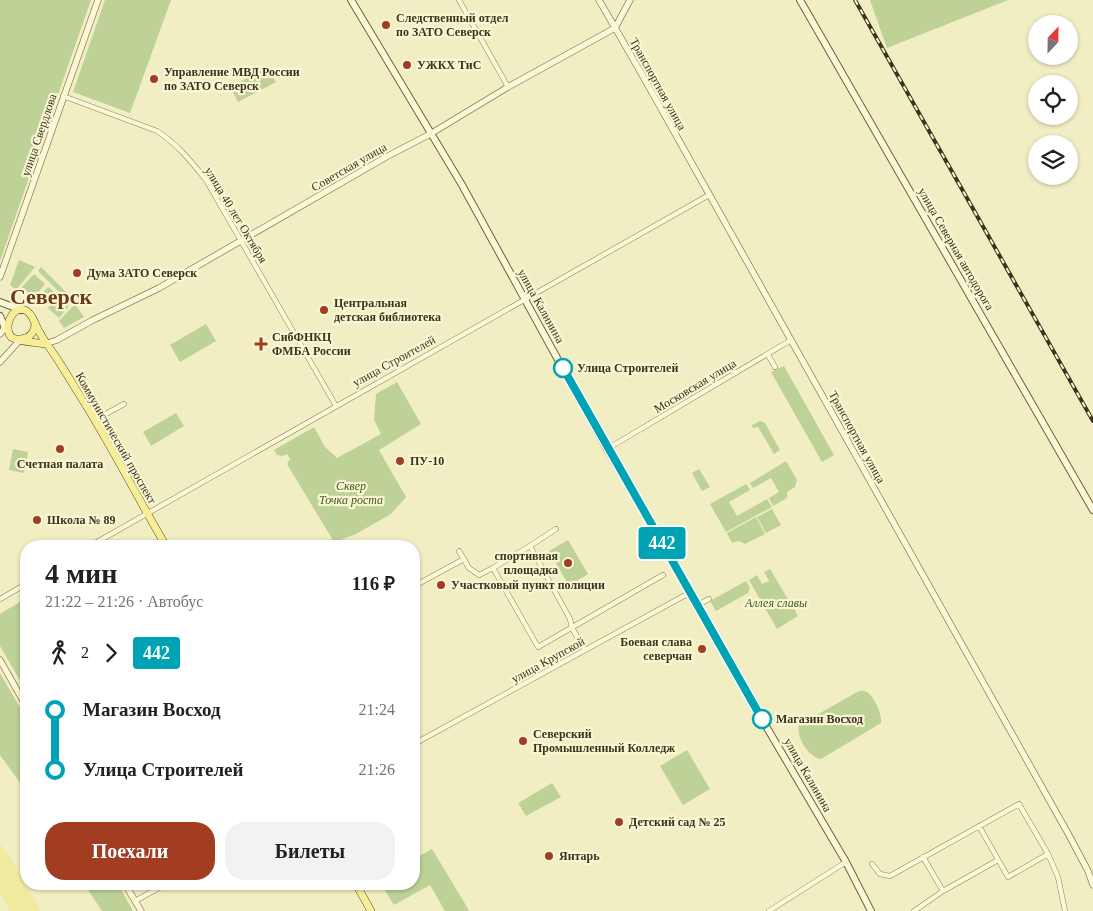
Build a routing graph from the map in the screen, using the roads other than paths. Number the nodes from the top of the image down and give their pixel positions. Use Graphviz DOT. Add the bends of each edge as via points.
graph roads {
  1 [pos="98,0"];
  2 [pos="351,0"];
  3 [pos="460,0"];
  4 [pos="599,0"];
  5 [pos="630,0"];
  6 [pos="800,0"];
  7 [pos="615,28"];
  8 [pos="508,87"];
  9 [pos="64,96"];
  10 [pos="432,133"];
  11 [pos="709,195"];
  12 [pos="240,241"];
  13 [pos="0,277"];
  14 [pos="524,299"];
  15 [pos="0,302"];
  16 [pos="21,310"];
  17 [pos="0,316"];
  18 [pos="34,322"];
  19 [pos="2,331"];
  20 [pos="20,340"];
  21 [pos="792,340"];
  22 [pos="45,344"];
  23 [pos="768,355"];
  24 [pos="0,362"];
  25 [pos="775,366"];
  26 [pos="124,404"];
  27 [pos="336,406"];
  28 [pos="95,420"];
  29 [pos="608,449"];
  30 [pos="1093,510"];
  31 [pos="146,513"];
  32 [pos="556,529"];
  33 [pos="100,540"];
  34 [pos="162,540"];
  35 [pos="530,546"];
  36 [pos="459,551"];
  37 [pos="464,559"];
  38 [pos="493,568"];
  39 [pos="663,575"];
  40 [pos="420,583"];
  41 [pos="20,587"];
  42 [pos="691,592"];
  43 [pos="0,599"];
  44 [pos="709,599"];
  45 [pos="698,605"];
  46 [pos="572,628"];
  47 [pos="585,650"];
  48 [pos="0,660"];
  49 [pos="20,695"];
  50 [pos="420,741"];
  51 [pos="979,826"];
  52 [pos="1048,854"];
  53 [pos="923,857"];
  54 [pos="998,860"];
  55 [pos="846,862"];
  56 [pos="872,864"];
  57 [pos="1093,885"];
  58 [pos="129,890"];
  59 [pos="155,890"];
  60 [pos="359,890"];
  61 [pos="943,891"];
  62 [pos="135,901"];
  63 [pos="141,911"];
  64 [pos="371,911"];
  65 [pos="769,911"];
  66 [pos="871,911"];
  67 [pos="914,911"];
  68 [pos="1065,911"];
  1 -- 9 [label="street, улица Свердлова"];
  2 -- 10 [label="main road, улица Калинина"];
  3 -- 8 [label="street"];
  4 -- 7 [label="street, Транспортная улица"];
  5 -- 7 [label="street"];
  6 -- 30 [label="main road, улица Северная автодорога"];
  7 -- 8 [label="street, Советская улица"];
  7 -- 11 [label="street, Транспортная улица"];
  8 -- 10 [label="street, Советская улица"];
  9 -- 12 [label="street, улица 40 лет Октября" via="157,131 169,139 206,180"];
  9 -- 13 [label="street, улица Свердлова"];
  10 -- 12 [label="street, Советская улица"];
  10 -- 14 [label="main road, улица Калинина"];
  11 -- 14 [label="street, улица Строителей"];
  11 -- 21 [label="street, Транспортная улица"];
  12 -- 22 [label="street, Советская улица" via="159,288"];
  12 -- 27 [label="street, улица 40 лет Октября"];
  14 -- 27 [label="street, улица Строителей"];
  14 -- 29 [label="main road, улица Калинина"];
  15 -- 16 [label="main road"];
  16 -- 18 [label="main road" via="31,314"];
  16 -- 19 [label="main road" via="9,314"];
  17 -- 19 [label="main road"];
  18 -- 20 [label="main road" via="30,335"];
  18 -- 22 [label="main road, Коммунистический проспект"];
  19 -- 20 [label="main road"];
  20 -- 22 [label="main road"];
  20 -- 24 [label="street"];
  21 -- 23 [label="street, Московская улица"];
  21 -- 57 [label="street, Транспортная улица" via="1070,837"];
  22 -- 28 [label="main road, Коммунистический проспект"];
  23 -- 25 [label="street"];
  23 -- 29 [label="street, Московская улица"];
  26 -- 28 [label="street"];
  27 -- 31 [label="street, улица Строителей"];
  28 -- 31 [label="main road, Коммунистический проспект"];
  29 -- 42 [label="main road, улица Калинина"];
  31 -- 33 [label="street, улица Строителей"];
  31 -- 34 [label="main road, Коммунистический проспект"];
  32 -- 35 [label="street"];
  35 -- 38 [label="street"];
  35 -- 46 [label="street"];
  36 -- 37 [label="street"];
  37 -- 38 [label="street" via="478,575"];
  37 -- 40 [label="street"];
  38 -- 46 [label="street" via="538,647"];
  39 -- 46 [label="street"];
  41 -- 43 [label="street"];
  42 -- 45 [label="main road, улица Калинина"];
  42 -- 47 [label="street, улица Крупской"];
  44 -- 45 [label="street"];
  45 -- 55 [label="main road, улица Калинина"];
  46 -- 47 [label="street"];
  47 -- 50 [label="street, улица Крупской"];
  48 -- 49 [label="street"];
  51 -- 52 [label="street" via="1019,804"];
  51 -- 53 [label="street"];
  51 -- 54 [label="street"];
  52 -- 54 [label="street" via="1008,877"];
  52 -- 68 [label="street" via="1058,877"];
  53 -- 56 [label="street" via="890,876 880,874"];
  53 -- 61 [label="street"];
  54 -- 61 [label="street"];
  55 -- 65 [label="street"];
  55 -- 66 [label="main road, улица Калинина"];
  58 -- 62 [label="street"];
  59 -- 62 [label="street"];
  60 -- 64 [label="main road"];
  61 -- 67 [label="street"];
  62 -- 63 [label="street"];
}
